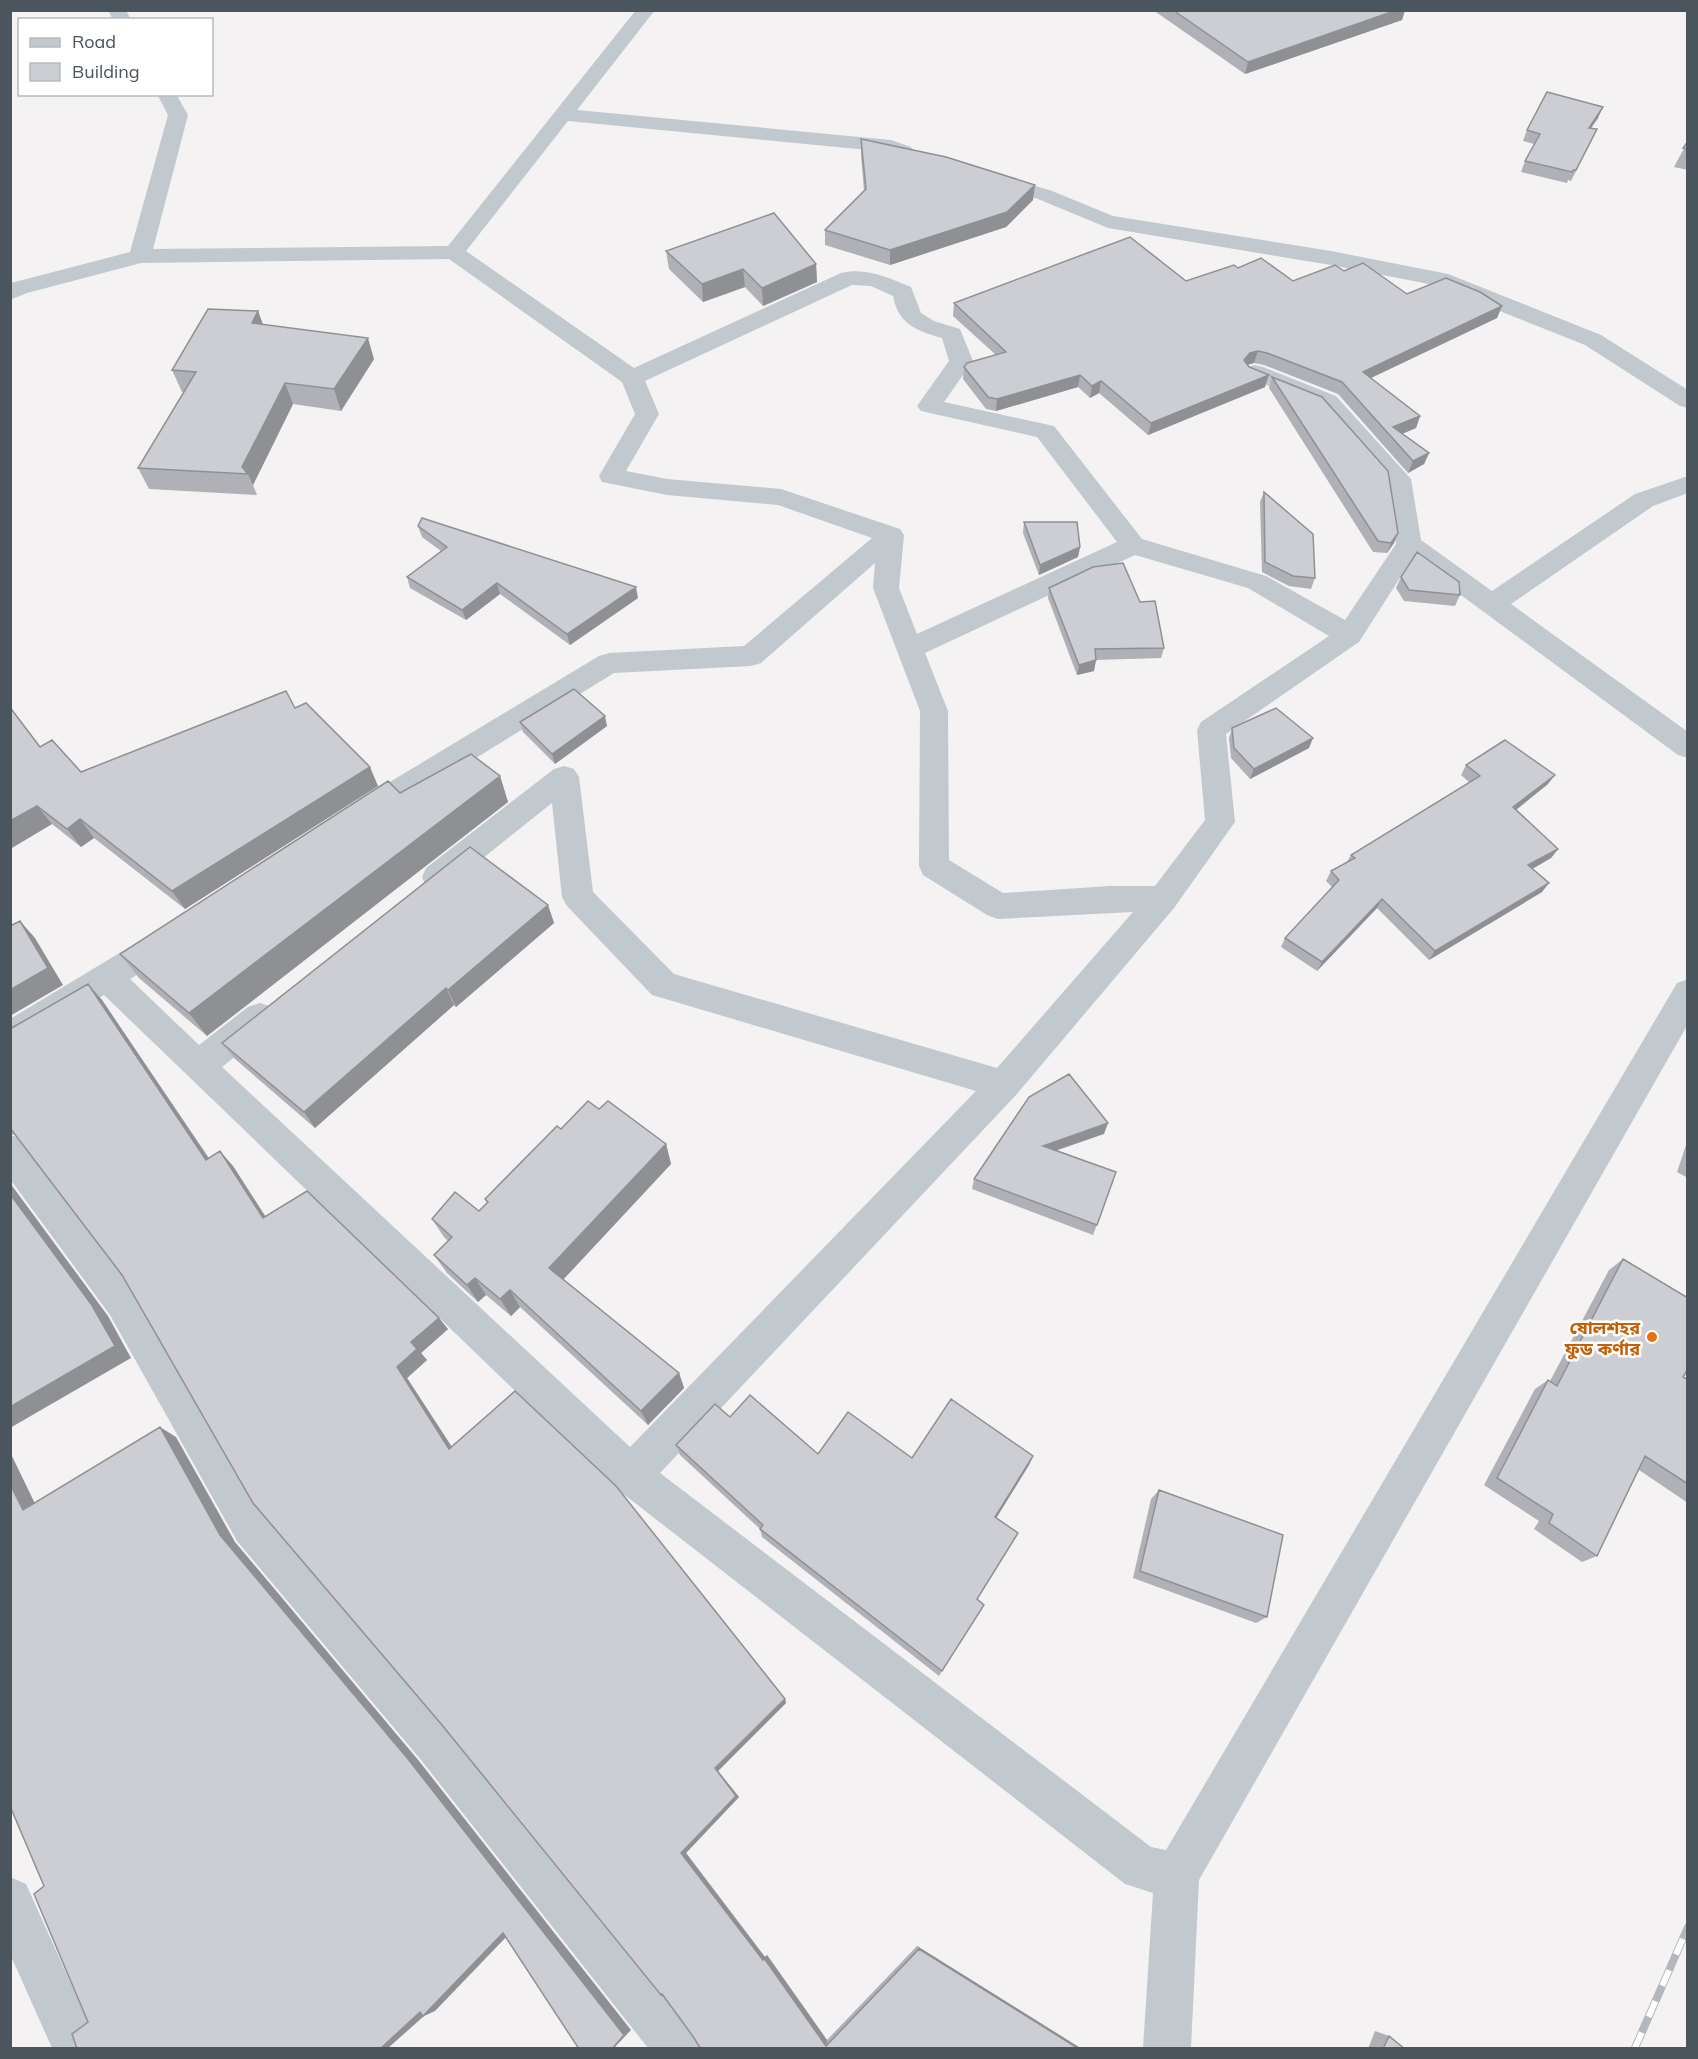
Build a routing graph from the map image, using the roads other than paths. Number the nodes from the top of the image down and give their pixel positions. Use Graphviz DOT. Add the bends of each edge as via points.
graph roads {
  1 [pos="646,10"];
  2 [pos="167,96"];
  3 [pos="563,115"];
  4 [pos="924,157"];
  5 [pos="968,171"];
  6 [pos="454,252"];
  7 [pos="140,256"];
  8 [pos="10,293"];
  9 [pos="1255,372"];
  10 [pos="632,378"];
  11 [pos="1688,401"];
  12 [pos="1688,484"];
  13 [pos="891,535"];
  14 [pos="1409,544"];
  15 [pos="1134,545"];
  16 [pos="1492,604"];
  17 [pos="1349,635"];
  18 [pos="909,649"];
  19 [pos="1688,747"];
  20 [pos="338,830"];
  21 [pos="414,896"];
  22 [pos="1163,899"];
  23 [pos="188,926"];
  24 [pos="108,978"];
  25 [pos="1688,993"];
  26 [pos="282,999"];
  27 [pos="10,1036"];
  28 [pos="198,1066"];
  29 [pos="1004,1085"];
  30 [pos="10,1150"];
  31 [pos="631,1475"];
  32 [pos="1178,1875"];
  33 [pos="10,1900"];
  34 [pos="76,2049"];
  35 [pos="678,2049"];
  36 [pos="1167,2049"];
  1 -- 3 [label="street"];
  2 -- 7 [label="street" via="178,115"];
  3 -- 4 [label="street" via="891,146"];
  3 -- 6 [label="street"];
  5 -- 11 [label="street" via="1045,195 1108,222 1440,279 1593,340"];
  6 -- 7 [label="street"];
  6 -- 10 [label="street"];
  7 -- 8 [label="street"];
  9 -- 14 [label="street" via="1328,401 1398,479"];
  10 -- 13 [label="street" via="647,414 611,476 667,487 781,497"];
  10 -- 15 [label="street" via="849,278 875,280 903,292 905,309 917,323 952,334 961,361 929,406 1045,431"];
  12 -- 16 [label="street" via="1644,500"];
  13 -- 18 [label="street" via="886,588"];
  13 -- 20 [label="street" via="751,656 609,663"];
  14 -- 16 [label="street"];
  14 -- 17 [label="street"];
  15 -- 17 [label="street" via="1257,582"];
  15 -- 18 [label="street"];
  16 -- 19 [label="street"];
  17 -- 22 [label="street" via="1211,730 1220,822"];
  18 -- 22 [label="street" via="934,711 934,866 998,906"];
  21 -- 29 [label="street" via="564,777 578,897 663,985"];
  22 -- 29 [label="street"];
  23 -- 24 [label="street"];
  24 -- 27 [label="street"];
  24 -- 28 [label="street"];
  25 -- 32 [label="street"];
  26 -- 28 [label="street"];
  28 -- 31 [label="street"];
  29 -- 31 [label="street"];
  30 -- 35 [label="street" via="123,1302 250,1527 436,1744"];
  31 -- 32 [label="street" via="1141,1868"];
  32 -- 36 [label="street"];
  33 -- 34 [label="street"];
}
